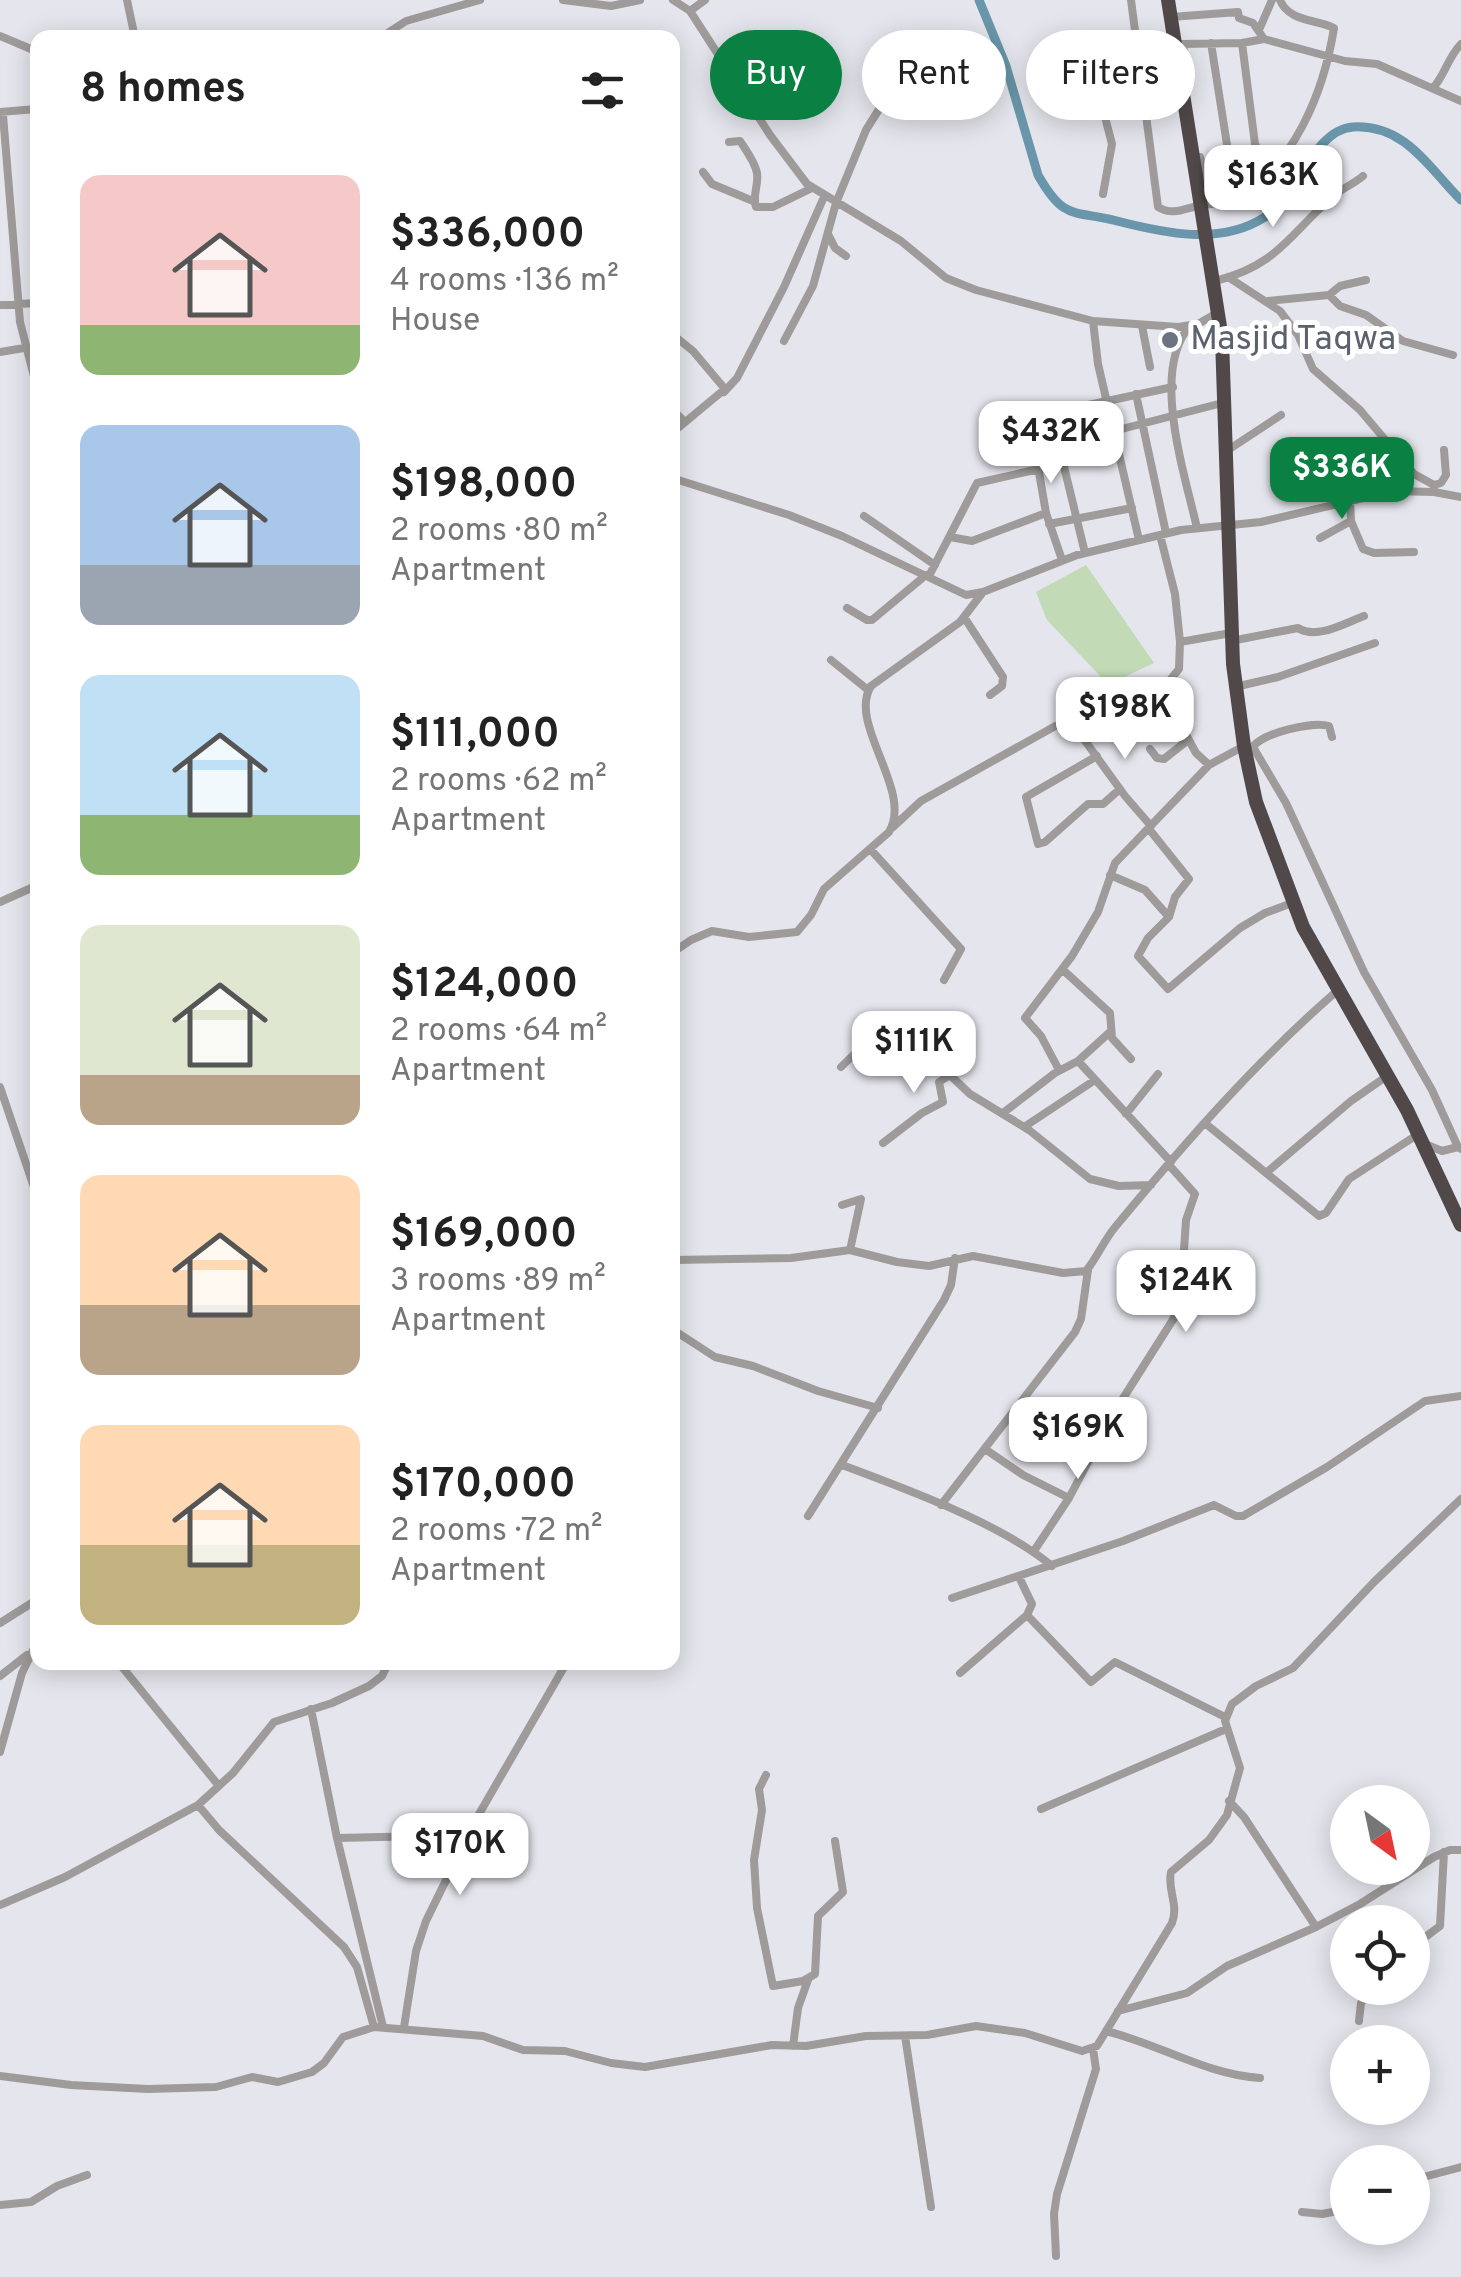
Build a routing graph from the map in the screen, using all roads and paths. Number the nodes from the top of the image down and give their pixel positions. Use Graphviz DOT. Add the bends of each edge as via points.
graph roads {
  1 [pos="127,0"];
  2 [pos="480,0"];
  3 [pos="563,0"];
  4 [pos="640,0"];
  5 [pos="705,0"];
  6 [pos="1130,0"];
  7 [pos="1168,0"];
  8 [pos="1206,0"];
  9 [pos="1240,0"];
  10 [pos="1272,0"];
  11 [pos="1280,0"];
  12 [pos="677,1"];
  13 [pos="460,2"];
  14 [pos="590,2"];
  15 [pos="690,12"];
  16 [pos="1238,12"];
  17 [pos="1208,13"];
  18 [pos="1170,17"];
  19 [pos="133,30"];
  20 [pos="391,30"];
  21 [pos="1174,30"];
  22 [pos="1262,35"];
  23 [pos="0,36"];
  24 [pos="1242,42"];
  25 [pos="1195,44"];
  26 [pos="1211,44"];
  27 [pos="1461,44"];
  28 [pos="30,49"];
  29 [pos="1327,56"];
  30 [pos="1432,88"];
  31 [pos="1461,100"];
  32 [pos="30,111"];
  33 [pos="2,115"];
  34 [pos="871,120"];
  35 [pos="1106,120"];
  36 [pos="1190,120"];
  37 [pos="729,142"];
  38 [pos="703,172"];
  39 [pos="1268,173"];
  40 [pos="1363,176"];
  41 [pos="812,188"];
  42 [pos="1103,194"];
  43 [pos="1242,194"];
  44 [pos="824,197"];
  45 [pos="753,201"];
  46 [pos="836,203"];
  47 [pos="1204,210"];
  48 [pos="4,212"];
  49 [pos="828,234"];
  50 [pos="835,248"];
  51 [pos="823,250"];
  52 [pos="846,256"];
  53 [pos="1222,279"];
  54 [pos="1366,280"];
  55 [pos="1330,295"];
  56 [pos="1268,301"];
  57 [pos="30,303"];
  58 [pos="19,304"];
  59 [pos="0,306"];
  60 [pos="1219,312"];
  61 [pos="1093,321"];
  62 [pos="1142,326"];
  63 [pos="1190,326"];
  64 [pos="784,341"];
  65 [pos="680,342"];
  66 [pos="24,348"];
  67 [pos="0,352"];
  68 [pos="1453,355"];
  69 [pos="30,367"];
  70 [pos="1150,367"];
  71 [pos="1173,387"];
  72 [pos="724,392"];
  73 [pos="1136,394"];
  74 [pos="1108,400"];
  75 [pos="1226,402"];
  76 [pos="1051,413"];
  77 [pos="1281,414"];
  78 [pos="1173,416"];
  79 [pos="680,417"];
  80 [pos="685,422"];
  81 [pos="1142,424"];
  82 [pos="680,426"];
  83 [pos="1114,431"];
  84 [pos="1228,450"];
  85 [pos="1444,450"];
  86 [pos="1039,469"];
  87 [pos="680,481"];
  88 [pos="1434,488"];
  89 [pos="1461,498"];
  90 [pos="1350,500"];
  91 [pos="1132,508"];
  92 [pos="1046,512"];
  93 [pos="864,516"];
  94 [pos="1078,518"];
  95 [pos="1351,521"];
  96 [pos="1049,524"];
  97 [pos="1228,524"];
  98 [pos="1196,528"];
  99 [pos="1163,534"];
  100 [pos="950,537"];
  101 [pos="1320,538"];
  102 [pos="1139,540"];
  103 [pos="1414,552"];
  104 [pos="1085,553"];
  105 [pos="1062,560"];
  106 [pos="935,565"];
  107 [pos="928,576"];
  108 [pos="983,592"];
  109 [pos="847,608"];
  110 [pos="1364,616"];
  111 [pos="964,617"];
  112 [pos="1231,637"];
  113 [pos="1180,642"];
  114 [pos="1375,643"];
  115 [pos="832,660"];
  116 [pos="1235,687"];
  117 [pos="868,690"];
  118 [pos="990,694"];
  119 [pos="1070,720"];
  120 [pos="1168,723"];
  121 [pos="1332,737"];
  122 [pos="1188,740"];
  123 [pos="1248,746"];
  124 [pos="1150,749"];
  125 [pos="1097,756"];
  126 [pos="1209,765"];
  127 [pos="1120,788"];
  128 [pos="892,828"];
  129 [pos="1150,828"];
  130 [pos="870,850"];
  131 [pos="1110,876"];
  132 [pos="30,888"];
  133 [pos="0,902"];
  134 [pos="1292,903"];
  135 [pos="1170,917"];
  136 [pos="680,948"];
  137 [pos="1062,969"];
  138 [pos="944,980"];
  139 [pos="1337,990"];
  140 [pos="1110,1032"];
  141 [pos="1131,1059"];
  142 [pos="1078,1060"];
  143 [pos="842,1067"];
  144 [pos="1059,1070"];
  145 [pos="1158,1074"];
  146 [pos="950,1076"];
  147 [pos="1387,1076"];
  148 [pos="1094,1080"];
  149 [pos="0,1086"];
  150 [pos="1003,1114"];
  151 [pos="1126,1114"];
  152 [pos="1206,1124"];
  153 [pos="1024,1127"];
  154 [pos="1422,1138"];
  155 [pos="883,1143"];
  156 [pos="1460,1149"];
  157 [pos="1170,1163"];
  158 [pos="1266,1173"];
  159 [pos="30,1174"];
  160 [pos="1150,1185"];
  161 [pos="842,1206"];
  162 [pos="1461,1224"];
  163 [pos="850,1250"];
  164 [pos="956,1258"];
  165 [pos="680,1260"];
  166 [pos="1088,1270"];
  167 [pos="680,1335"];
  168 [pos="1461,1396"];
  169 [pos="878,1408"];
  170 [pos="986,1450"];
  171 [pos="842,1466"];
  172 [pos="1070,1498"];
  173 [pos="1461,1499"];
  174 [pos="941,1505"];
  175 [pos="808,1516"];
  176 [pos="1034,1552"];
  177 [pos="1052,1566"];
  178 [pos="1019,1578"];
  179 [pos="952,1598"];
  180 [pos="30,1604"];
  181 [pos="1027,1615"];
  182 [pos="0,1623"];
  183 [pos="30,1653"];
  184 [pos="30,1655"];
  185 [pos="125,1670"];
  186 [pos="385,1670"];
  187 [pos="562,1670"];
  188 [pos="960,1673"];
  189 [pos="0,1676"];
  190 [pos="311,1709"];
  191 [pos="1225,1717"];
  192 [pos="1226,1730"];
  193 [pos="0,1752"];
  194 [pos="766,1775"];
  195 [pos="219,1786"];
  196 [pos="1230,1801"];
  197 [pos="198,1806"];
  198 [pos="1040,1809"];
  199 [pos="469,1835"];
  200 [pos="337,1838"];
  201 [pos="836,1840"];
  202 [pos="1461,1850"];
  203 [pos="1444,1852"];
  204 [pos="0,1905"];
  205 [pos="1316,1927"];
  206 [pos="1430,1932"];
  207 [pos="808,1980"];
  208 [pos="1360,2005"];
  209 [pos="1118,2011"];
  210 [pos="1359,2021"];
  211 [pos="378,2027"];
  212 [pos="404,2028"];
  213 [pos="1106,2031"];
  214 [pos="904,2036"];
  215 [pos="794,2046"];
  216 [pos="1094,2049"];
  217 [pos="0,2076"];
  218 [pos="1260,2078"];
  219 [pos="1461,2167"];
  220 [pos="1430,2175"];
  221 [pos="86,2176"];
  222 [pos="0,2205"];
  223 [pos="931,2207"];
  224 [pos="1302,2212"];
  225 [pos="1330,2212"];
  226 [pos="1056,2256"];
  1 -- 19 [label="street"];
  2 -- 13 [label="street"];
  3 -- 14 [label="street"];
  4 -- 14 [label="street"];
  5 -- 15 [label="street"];
  6 -- 47 [label="street" via="1156,202 1168,212"];
  7 -- 18 [label="highway"];
  8 -- 17 [label="street"];
  9 -- 16 [label="street"];
  10 -- 22 [label="street"];
  11 -- 29 [label="street" via="1291,14 1334,27"];
  12 -- 15 [label="street"];
  13 -- 20 [label="street"];
  15 -- 41 [label="street"];
  16 -- 17 [label="street"];
  16 -- 22 [label="street"];
  17 -- 18 [label="street"];
  18 -- 21 [label="highway"];
  22 -- 24 [label="street"];
  22 -- 29 [label="street"];
  23 -- 28 [label="street"];
  24 -- 26 [label="street"];
  24 -- 39 [label="street" via="1255,144"];
  25 -- 26 [label="street"];
  26 -- 43 [label="street" via="1228,151"];
  27 -- 30 [label="street"];
  29 -- 30 [label="street" via="1377,64"];
  29 -- 39 [label="street" via="1306,121"];
  30 -- 31 [label="street"];
  32 -- 33 [label="street"];
  33 -- 48 [label="street"];
  34 -- 46 [label="street"];
  35 -- 42 [label="street" via="1112,144"];
  36 -- 47 [label="highway"];
  37 -- 45 [label="street" via="740,141 755,166"];
  38 -- 45 [label="street" via="712,184"];
  39 -- 43 [label="street"];
  40 -- 53 [label="street" via="1268,260"];
  41 -- 44 [label="street"];
  41 -- 45 [label="street" via="768,208"];
  43 -- 47 [label="street"];
  44 -- 46 [label="street"];
  44 -- 72 [label="street" via="784,287"];
  46 -- 49 [label="street"];
  46 -- 61 [label="street" via="901,240 954,282"];
  47 -- 53 [label="highway" via="1209,254"];
  48 -- 58 [label="street"];
  49 -- 50 [label="street"];
  49 -- 51 [label="street"];
  50 -- 51 [label="street"];
  50 -- 52 [label="street"];
  51 -- 64 [label="street"];
  53 -- 56 [label="street"];
  53 -- 60 [label="highway"];
  54 -- 55 [label="street"];
  55 -- 56 [label="street"];
  55 -- 68 [label="street" via="1403,341"];
  56 -- 88 [label="street" via="1294,329 1313,369"];
  57 -- 58 [label="street"];
  58 -- 59 [label="street"];
  58 -- 66 [label="street"];
  60 -- 63 [label="street"];
  60 -- 75 [label="highway"];
  61 -- 62 [label="street"];
  61 -- 74 [label="street"];
  62 -- 63 [label="street"];
  62 -- 70 [label="street"];
  63 -- 71 [label="street" via="1178,345"];
  65 -- 72 [label="street"];
  66 -- 67 [label="street"];
  66 -- 69 [label="street"];
  71 -- 73 [label="street"];
  71 -- 78 [label="street"];
  72 -- 80 [label="street"];
  73 -- 74 [label="street"];
  73 -- 81 [label="street"];
  74 -- 76 [label="street"];
  74 -- 83 [label="street"];
  75 -- 78 [label="street"];
  75 -- 84 [label="highway"];
  76 -- 86 [label="street" via="1030,422"];
  76 -- 94 [label="street"];
  77 -- 84 [label="street"];
  78 -- 81 [label="street"];
  78 -- 98 [label="street"];
  79 -- 80 [label="street"];
  80 -- 82 [label="street"];
  81 -- 83 [label="street"];
  81 -- 99 [label="street"];
  83 -- 91 [label="street"];
  84 -- 97 [label="highway"];
  85 -- 88 [label="street" via="1446,475"];
  86 -- 92 [label="street"];
  86 -- 100 [label="street" via="980,481"];
  87 -- 107 [label="street" via="789,515"];
  88 -- 89 [label="street"];
  88 -- 90 [label="street"];
  90 -- 95 [label="street"];
  90 -- 97 [label="street"];
  91 -- 94 [label="street"];
  91 -- 102 [label="street"];
  92 -- 96 [label="street"];
  92 -- 100 [label="street" via="972,541"];
  93 -- 106 [label="street"];
  94 -- 96 [label="street"];
  94 -- 104 [label="street"];
  95 -- 101 [label="street"];
  95 -- 103 [label="street" via="1366,552"];
  96 -- 105 [label="street"];
  97 -- 98 [label="street"];
  97 -- 112 [label="highway"];
  98 -- 99 [label="street"];
  99 -- 102 [label="street"];
  99 -- 113 [label="street"];
  100 -- 106 [label="street"];
  102 -- 104 [label="street"];
  104 -- 105 [label="street"];
  105 -- 108 [label="street"];
  106 -- 107 [label="street"];
  107 -- 108 [label="street" via="960,594"];
  107 -- 109 [label="street" via="872,620"];
  108 -- 111 [label="street"];
  110 -- 112 [label="street" via="1315,632 1298,628"];
  111 -- 117 [label="street"];
  111 -- 118 [label="street" via="1004,680"];
  112 -- 113 [label="street"];
  112 -- 116 [label="highway"];
  113 -- 119 [label="street" via="1179,669 1170,680 1101,702"];
  114 -- 116 [label="street"];
  115 -- 117 [label="street"];
  116 -- 123 [label="highway"];
  117 -- 128 [label="street" via="867,712 891,788"];
  119 -- 125 [label="street"];
  119 -- 128 [label="street" via="920,801"];
  120 -- 122 [label="street" via="1178,720"];
  121 -- 123 [label="street" via="1328,726 1317,723"];
  122 -- 124 [label="street" via="1164,759"];
  122 -- 126 [label="street"];
  123 -- 126 [label="street"];
  123 -- 134 [label="highway" via="1262,824"];
  123 -- 156 [label="street" via="1286,803 1364,972"];
  125 -- 127 [label="street"];
  125 -- 127 [label="street" via="1026,797 1038,844"];
  126 -- 129 [label="street"];
  127 -- 129 [label="street"];
  128 -- 130 [label="street"];
  129 -- 131 [label="street"];
  129 -- 135 [label="street" via="1188,876"];
  130 -- 136 [label="street" via="824,889 797,932 749,937 712,931"];
  130 -- 138 [label="street" via="961,949"];
  131 -- 135 [label="street" via="1145,890"];
  131 -- 137 [label="street" via="1098,912"];
  132 -- 133 [label="street"];
  134 -- 135 [label="street" via="1240,928 1168,990 1138,956"];
  134 -- 139 [label="highway"];
  137 -- 140 [label="street" via="1110,1013"];
  137 -- 144 [label="street" via="1025,1018"];
  139 -- 147 [label="highway"];
  139 -- 152 [label="street"];
  140 -- 141 [label="street"];
  140 -- 142 [label="street"];
  142 -- 144 [label="street"];
  142 -- 148 [label="street"];
  143 -- 146 [label="street" via="874,1036 928,1056"];
  144 -- 150 [label="street"];
  145 -- 151 [label="street"];
  146 -- 150 [label="street"];
  146 -- 155 [label="street" via="939,1082 943,1102"];
  147 -- 154 [label="highway"];
  147 -- 158 [label="street"];
  148 -- 151 [label="street"];
  148 -- 153 [label="street"];
  149 -- 159 [label="street"];
  150 -- 153 [label="street"];
  151 -- 157 [label="street"];
  152 -- 157 [label="street"];
  152 -- 158 [label="street"];
  153 -- 160 [label="street" via="1095,1182"];
  154 -- 156 [label="street" via="1442,1151"];
  154 -- 158 [label="street" via="1349,1178 1323,1215"];
  154 -- 162 [label="highway"];
  157 -- 160 [label="street"];
  157 -- 172 [label="street" via="1195,1194 1186,1220 1180,1301"];
  160 -- 166 [label="street"];
  161 -- 163 [label="street" via="860,1198"];
  163 -- 164 [label="street" via="929,1266"];
  163 -- 165 [label="street"];
  164 -- 166 [label="street" via="978,1256 1063,1273"];
  164 -- 169 [label="street" via="949,1291"];
  166 -- 170 [label="street" via="1078,1327"];
  167 -- 169 [label="street" via="715,1357"];
  168 -- 177 [label="street" via="1425,1401 1243,1516 1214,1505"];
  169 -- 171 [label="street"];
  170 -- 172 [label="street"];
  170 -- 174 [label="street"];
  171 -- 174 [label="street"];
  171 -- 175 [label="street"];
  172 -- 176 [label="street"];
  173 -- 191 [label="street" via="1294,1668 1246,1692"];
  174 -- 176 [label="street"];
  176 -- 177 [label="street"];
  177 -- 178 [label="street"];
  178 -- 179 [label="street"];
  178 -- 181 [label="street" via="1032,1604"];
  180 -- 182 [label="street"];
  181 -- 188 [label="street"];
  181 -- 191 [label="street" via="1091,1682 1116,1662"];
  183 -- 189 [label="street"];
  184 -- 193 [label="street"];
  185 -- 195 [label="street"];
  186 -- 190 [label="street" via="370,1686"];
  187 -- 199 [label="street"];
  190 -- 195 [label="street" via="269,1726"];
  190 -- 200 [label="street"];
  191 -- 192 [label="street"];
  192 -- 196 [label="street" via="1240,1768"];
  192 -- 198 [label="street"];
  194 -- 207 [label="street" via="754,1860 770,1983"];
  195 -- 197 [label="street"];
  196 -- 205 [label="street"];
  196 -- 209 [label="street" via="1222,1826 1171,1872 1175,1916"];
  197 -- 204 [label="street"];
  197 -- 211 [label="street" via="344,1946"];
  199 -- 200 [label="street"];
  199 -- 212 [label="street" via="418,1942"];
  200 -- 211 [label="street"];
  201 -- 207 [label="street" via="843,1892 818,1914 816,1974"];
  202 -- 203 [label="street"];
  203 -- 205 [label="street"];
  203 -- 206 [label="street" via="1440,1924"];
  205 -- 209 [label="street" via="1227,1966 1187,1994"];
  207 -- 215 [label="street"];
  208 -- 210 [label="street"];
  209 -- 213 [label="street"];
  211 -- 212 [label="street"];
  211 -- 217 [label="street" via="343,2038 312,2072 278,2082 252,2078 216,2087 148,2089"];
  212 -- 215 [label="street" via="645,2067"];
  213 -- 216 [label="street"];
  213 -- 218 [label="street" via="1208,2068"];
  214 -- 215 [label="street"];
  214 -- 216 [label="street" via="991,2026"];
  214 -- 223 [label="street"];
  216 -- 226 [label="street" via="1096,2070 1055,2204"];
  219 -- 220 [label="street"];
  221 -- 222 [label="street" via="32,2202"];
  224 -- 225 [label="street"];
}
